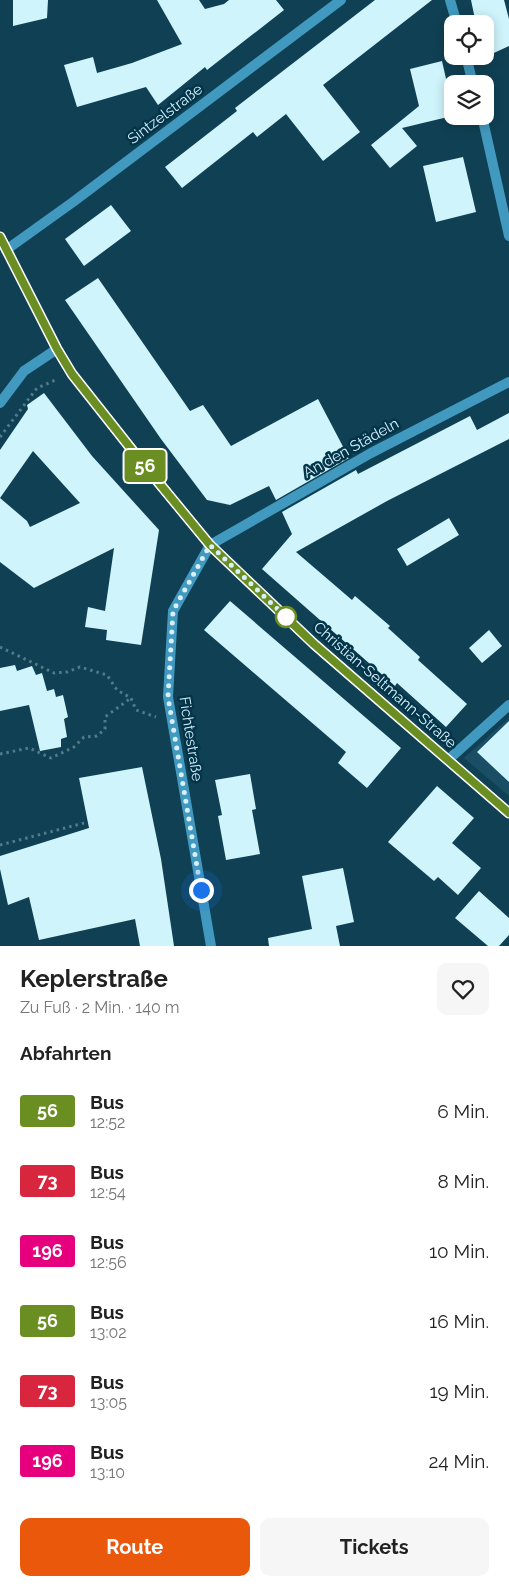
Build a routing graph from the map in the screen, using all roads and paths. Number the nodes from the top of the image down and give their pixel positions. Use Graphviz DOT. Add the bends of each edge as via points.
graph roads {
  1 [pos="341,0"];
  2 [pos="450,0"];
  3 [pos="454,15"];
  4 [pos="484,125"];
  5 [pos="509,236"];
  6 [pos="0,237"];
  7 [pos="6,250"];
  8 [pos="57,349"];
  9 [pos="72,374"];
  10 [pos="509,382"];
  11 [pos="0,403"];
  12 [pos="0,437"];
  13 [pos="210,545"];
  14 [pos="0,647"];
  15 [pos="131,698"];
  16 [pos="509,705"];
  17 [pos="172,724"];
  18 [pos="0,754"];
  19 [pos="448,760"];
  20 [pos="509,813"];
  21 [pos="88,822"];
  22 [pos="0,845"];
  23 [pos="211,946"];
  1 -- 7 [label="street, Sintzelstraße"];
  2 -- 3 [label="street"];
  4 -- 5 [label="street"];
  6 -- 7 [label="main road, Christian-Seltmann-Straße"];
  7 -- 8 [label="main road, Christian-Seltmann-Straße"];
  8 -- 9 [label="main road, Christian-Seltmann-Straße"];
  8 -- 11 [label="street" via="24,371"];
  9 -- 12 [label="path" via="37,388"];
  9 -- 13 [label="main road, Christian-Seltmann-Straße"];
  10 -- 13 [label="street, An den Städeln" via="371,453"];
  13 -- 17 [label="street, Fichtestraße" via="173,611 168,697"];
  13 -- 19 [label="main road, Christian-Seltmann-Straße" via="314,644"];
  14 -- 15 [label="path" via="54,673 80,667 107,674 117,690"];
  15 -- 17 [label="path" via="136,710"];
  15 -- 18 [label="path" via="105,717 104,729 97,736 84,737 74,747 51,758 29,748"];
  16 -- 19 [label="street"];
  17 -- 23 [label="street, Fichtestraße"];
  19 -- 20 [label="main road, Christian-Seltmann-Straße"];
  21 -- 22 [label="path"];
}
